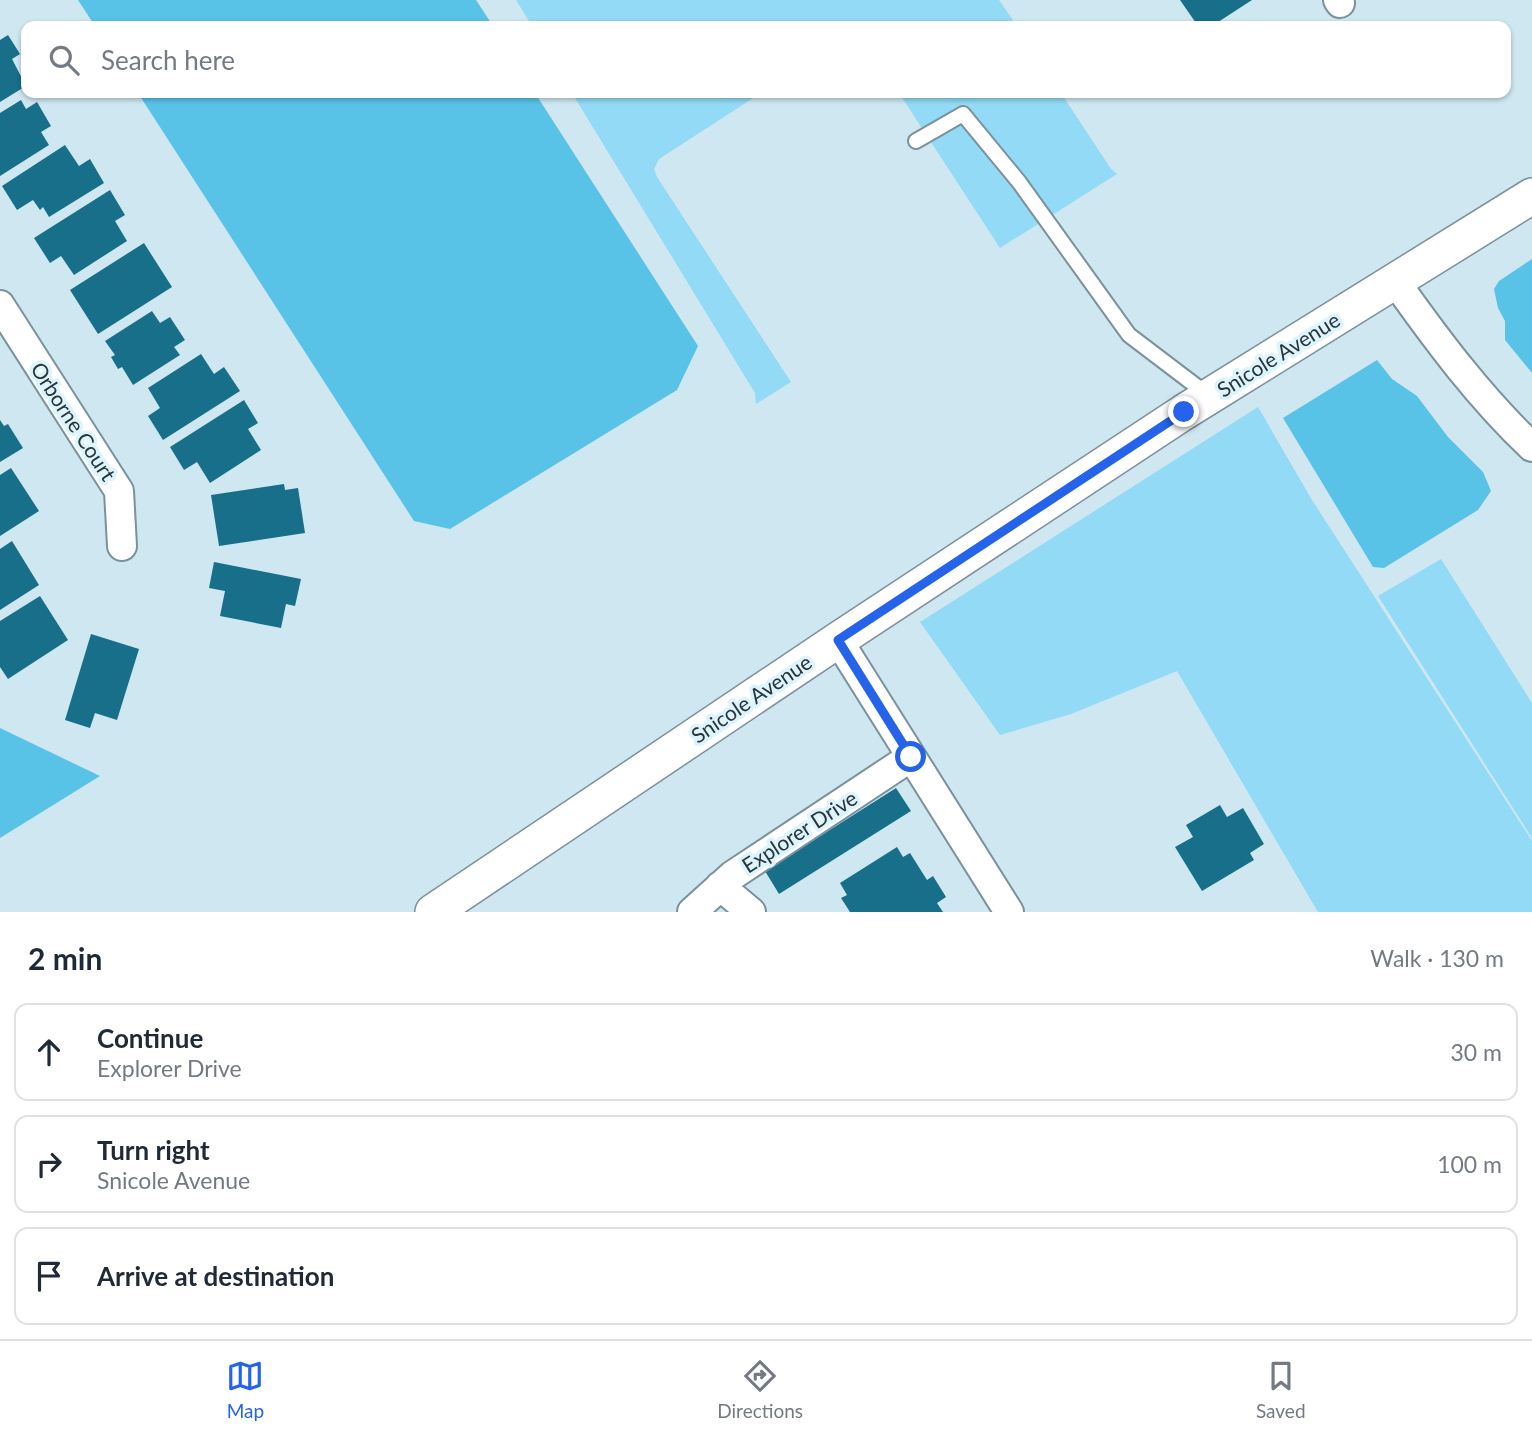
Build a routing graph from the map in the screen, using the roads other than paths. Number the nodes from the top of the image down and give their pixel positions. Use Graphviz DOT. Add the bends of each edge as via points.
graph roads {
  1 [pos="916,141"];
  2 [pos="1532,196"];
  3 [pos="1395,281"];
  4 [pos="0,305"];
  5 [pos="1209,396"];
  6 [pos="1532,447"];
  7 [pos="122,546"];
  8 [pos="838,640"];
  9 [pos="911,757"];
  10 [pos="720,886"];
  11 [pos="433,912"];
  12 [pos="692,912"];
  13 [pos="751,912"];
  14 [pos="1009,912"];
  1 -- 5 [label="lane" via="963,114 1019,182 1129,335"];
  2 -- 3 [label="street, Snicole Avenue"];
  3 -- 5 [label="street, Snicole Avenue"];
  3 -- 6 [label="street" via="1440,344"];
  4 -- 7 [label="street, Orborne Court" via="119,491"];
  5 -- 8 [label="street, Snicole Avenue"];
  8 -- 9 [label="street"];
  8 -- 11 [label="street, Snicole Avenue"];
  9 -- 10 [label="street, Explorer Drive"];
  9 -- 14 [label="street"];
  10 -- 12 [label="street, Explorer Drive"];
  10 -- 13 [label="street"];
}
